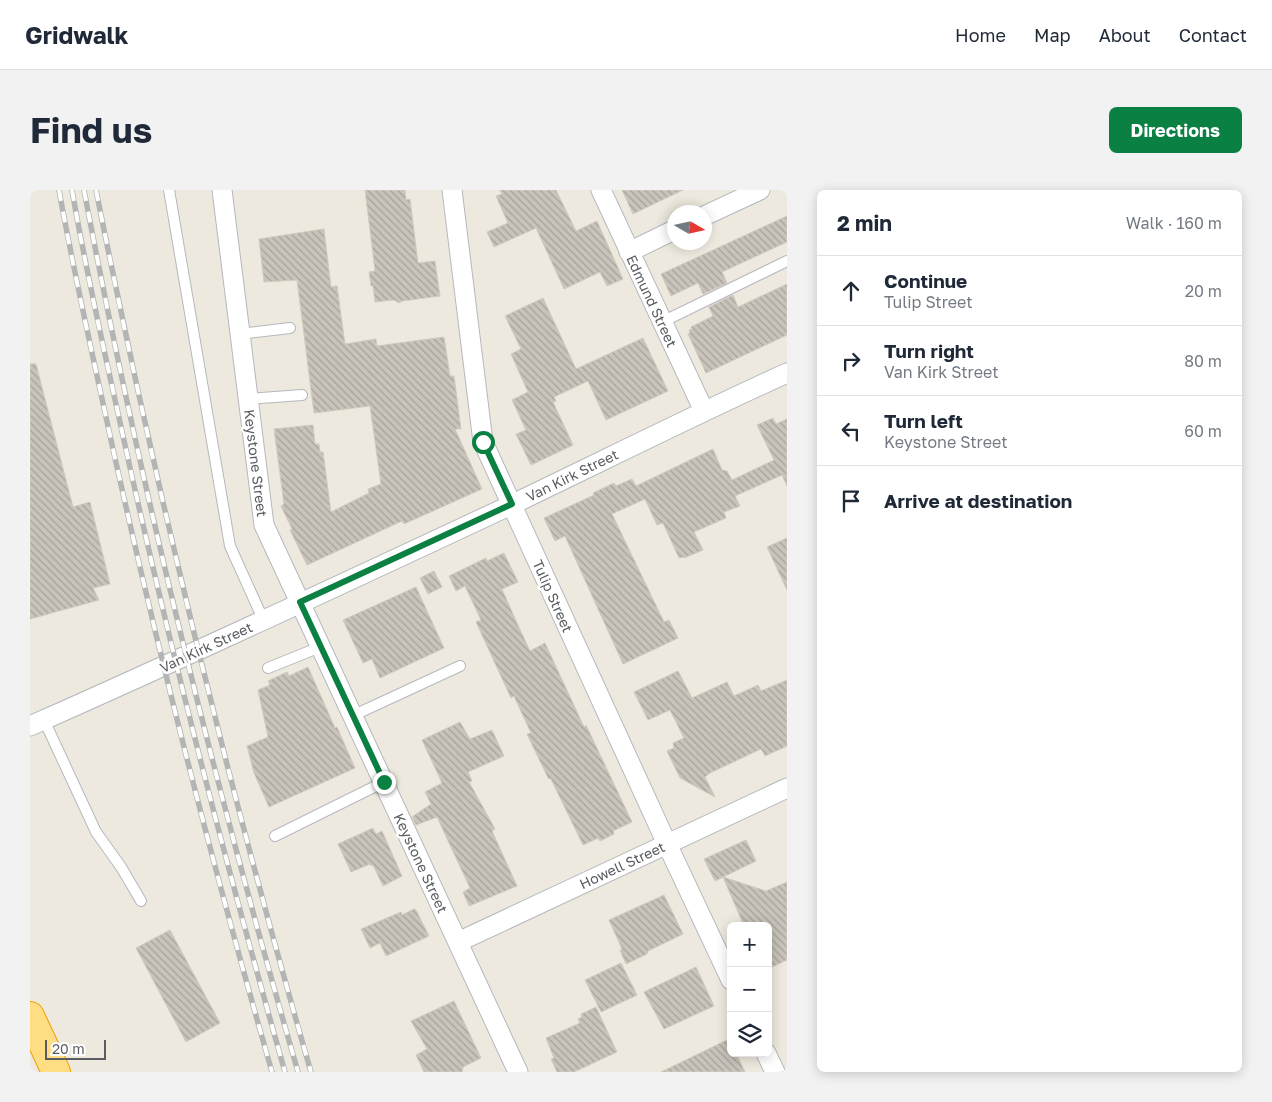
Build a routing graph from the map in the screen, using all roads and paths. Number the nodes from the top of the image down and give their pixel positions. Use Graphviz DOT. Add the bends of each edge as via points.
graph roads {
  1 [pos="169,190"];
  2 [pos="222,190"];
  3 [pos="452,190"];
  4 [pos="601,190"];
  5 [pos="760,190"];
  6 [pos="712,212"];
  7 [pos="667,233"];
  8 [pos="629,252"];
  9 [pos="787,261"];
  10 [pos="662,322"];
  11 [pos="290,328"];
  12 [pos="240,334"];
  13 [pos="787,373"];
  14 [pos="302,395"];
  15 [pos="248,399"];
  16 [pos="704,411"];
  17 [pos="512,504"];
  18 [pos="300,602"];
  19 [pos="263,620"];
  20 [pos="320,647"];
  21 [pos="460,666"];
  22 [pos="268,668"];
  23 [pos="352,716"];
  24 [pos="37,723"];
  25 [pos="384,782"];
  26 [pos="787,788"];
  27 [pos="275,836"];
  28 [pos="667,844"];
  29 [pos="140,902"];
  30 [pos="458,942"];
  31 [pos="727,972"];
  32 [pos="30,1016"];
  33 [pos="768,1057"];
  34 [pos="56,1072"];
  35 [pos="518,1072"];
  36 [pos="775,1072"];
  1 -- 19 [label="lane" via="230,546"];
  2 -- 12 [label="street, Keystone Street"];
  3 -- 17 [label="street, Tulip Street" via="483,442"];
  4 -- 8 [label="street, Edmund Street"];
  5 -- 6 [label="street"];
  7 -- 8 [label="street"];
  8 -- 10 [label="street, Edmund Street"];
  9 -- 10 [label="lane"];
  10 -- 16 [label="street, Edmund Street"];
  11 -- 12 [label="lane"];
  12 -- 15 [label="street, Keystone Street"];
  13 -- 16 [label="street, Van Kirk Street"];
  14 -- 15 [label="lane"];
  15 -- 18 [label="street, Keystone Street" via="264,525"];
  16 -- 17 [label="street, Van Kirk Street"];
  17 -- 18 [label="street, Van Kirk Street"];
  17 -- 28 [label="street, Tulip Street"];
  18 -- 19 [label="street, Van Kirk Street"];
  18 -- 20 [label="street, Keystone Street"];
  19 -- 24 [label="street, Van Kirk Street"];
  20 -- 22 [label="lane"];
  20 -- 23 [label="street, Keystone Street"];
  21 -- 23 [label="lane"];
  23 -- 25 [label="street, Keystone Street"];
  24 -- 29 [label="lane" via="96,832 121,867"];
  25 -- 27 [label="lane"];
  25 -- 30 [label="street, Keystone Street"];
  26 -- 28 [label="street, Howell Street"];
  28 -- 30 [label="street, Howell Street"];
  28 -- 31 [label="street, Tulip Street"];
  30 -- 35 [label="street, Keystone Street"];
  32 -- 34 [label="highway"];
  33 -- 36 [label="street"];
}
